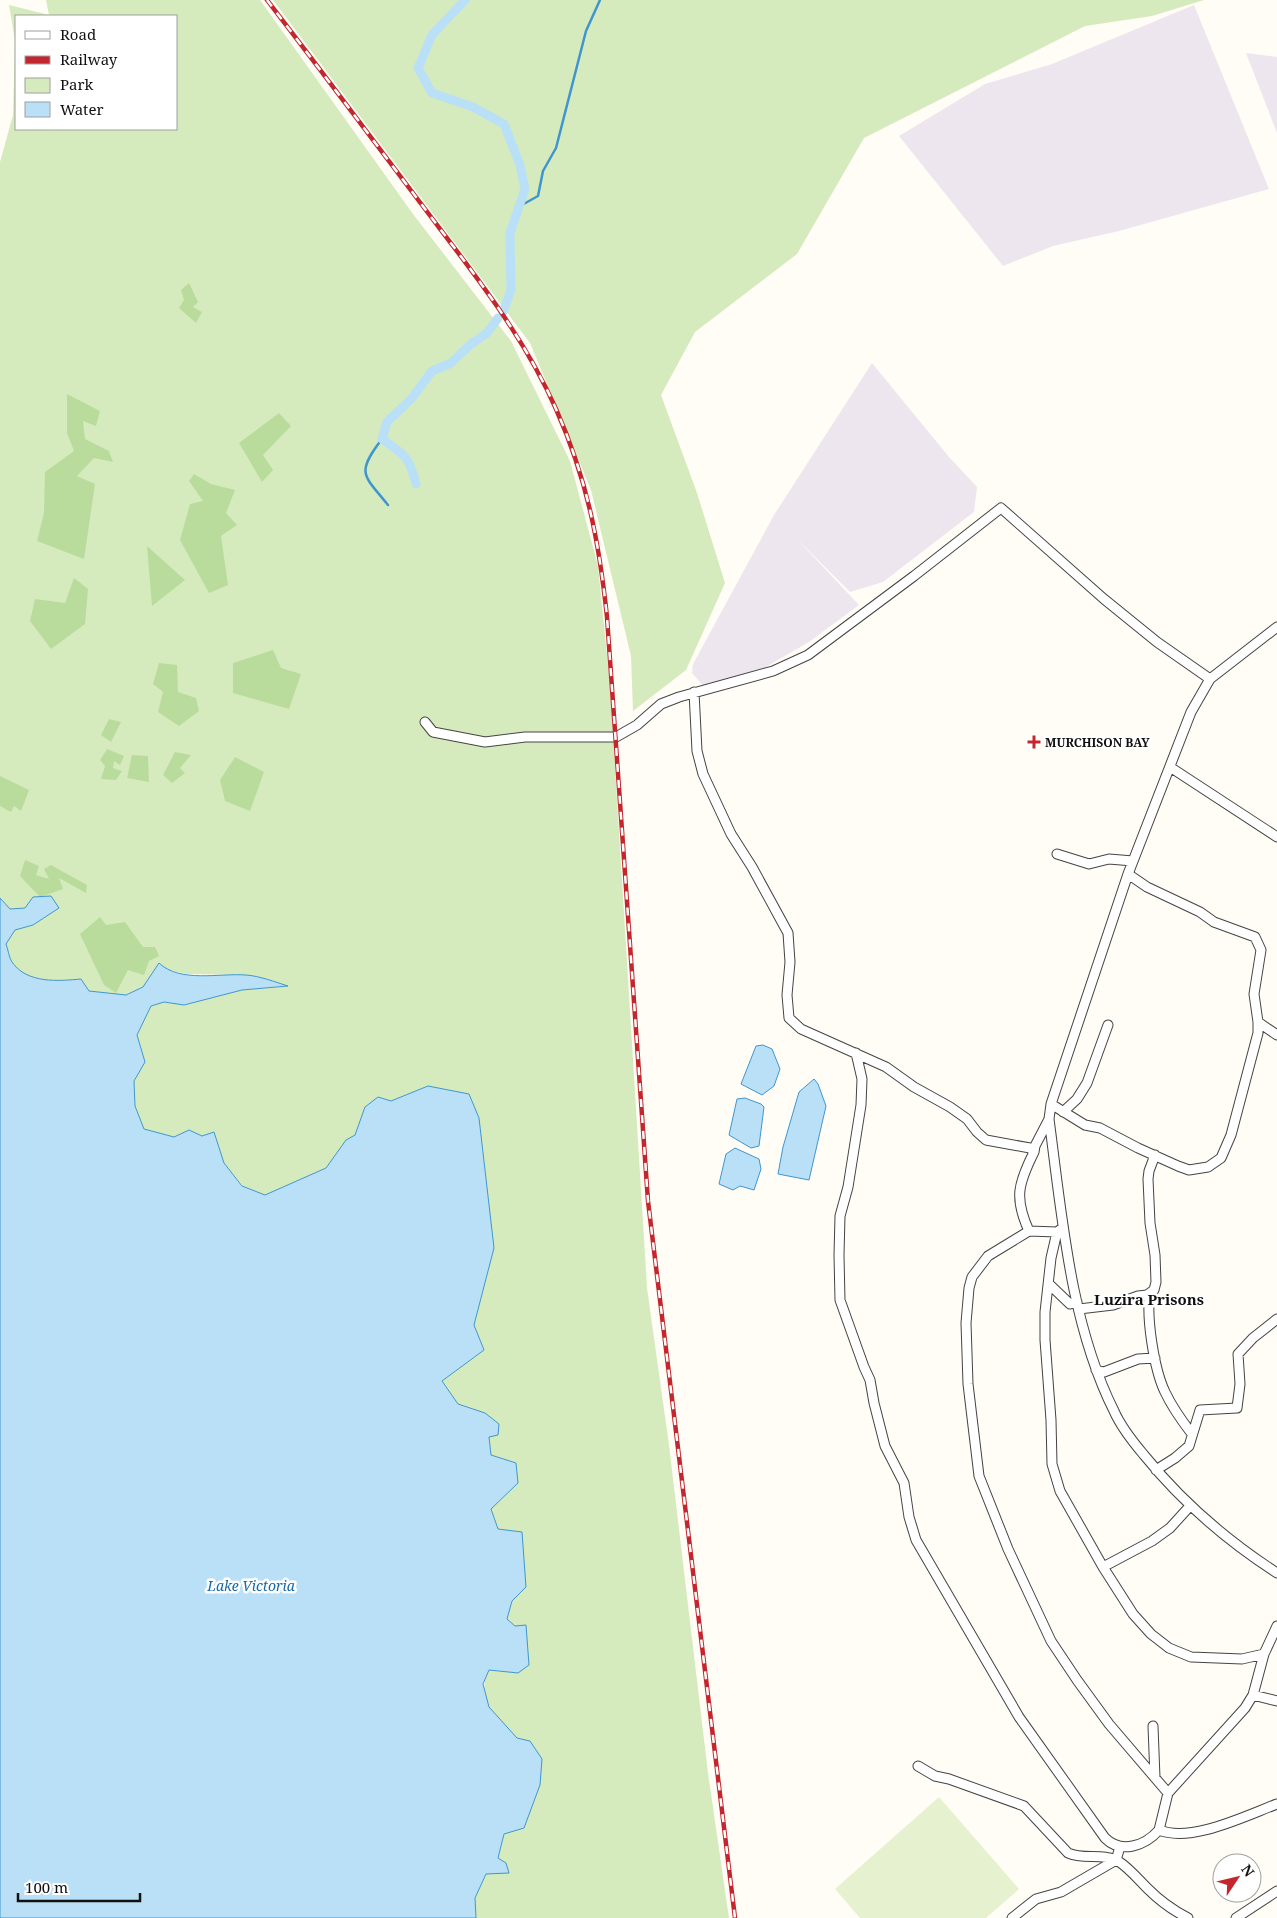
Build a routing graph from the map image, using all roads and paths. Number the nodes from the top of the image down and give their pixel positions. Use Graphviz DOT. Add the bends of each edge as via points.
graph roads {
  1 [pos="1277,627"];
  2 [pos="1210,679"];
  3 [pos="694,692"];
  4 [pos="426,722"];
  5 [pos="1170,768"];
  6 [pos="1277,837"];
  7 [pos="1057,854"];
  8 [pos="1133,861"];
  9 [pos="1128,874"];
  10 [pos="1258,1022"];
  11 [pos="1108,1025"];
  12 [pos="1277,1035"];
  13 [pos="856,1053"];
  14 [pos="1051,1104"];
  15 [pos="1063,1112"];
  16 [pos="1049,1119"];
  17 [pos="1034,1152"];
  18 [pos="1155,1155"];
  19 [pos="1060,1229"];
  20 [pos="1029,1231"];
  21 [pos="1049,1284"];
  22 [pos="1150,1293"];
  23 [pos="1138,1296"];
  24 [pos="1078,1306"];
  25 [pos="1149,1313"];
  26 [pos="1277,1319"];
  27 [pos="1155,1358"];
  28 [pos="1096,1370"];
  29 [pos="1192,1434"];
  30 [pos="1156,1470"];
  31 [pos="1190,1506"];
  32 [pos="1103,1568"];
  33 [pos="1277,1573"];
  34 [pos="1277,1626"];
  35 [pos="1264,1654"];
  36 [pos="1253,1695"];
  37 [pos="1277,1701"];
  38 [pos="1153,1726"];
  39 [pos="918,1766"];
  40 [pos="1155,1779"];
  41 [pos="1168,1793"];
  42 [pos="1277,1804"];
  43 [pos="1158,1830"];
  44 [pos="1120,1847"];
  45 [pos="1116,1860"];
  46 [pos="1277,1891"];
  47 [pos="1012,1918"];
  48 [pos="1188,1918"];
  49 [pos="1236,1918"];
  1 -- 2 [label="street"];
  2 -- 3 [label="street" via="1149,636 1001,508 808,655 773,671"];
  2 -- 5 [label="street" via="1191,712"];
  3 -- 4 [label="street" via="661,704 637,725 616,737 525,737 485,742 433,732"];
  3 -- 13 [label="street" via="697,751 703,774 731,834 788,933 789,1018 801,1029"];
  5 -- 6 [label="street"];
  5 -- 8 [label="street"];
  7 -- 8 [label="street" via="1089,864 1109,858"];
  8 -- 9 [label="street"];
  9 -- 10 [label="street" via="1214,922 1255,937 1261,950 1254,994"];
  9 -- 14 [label="street"];
  10 -- 12 [label="street"];
  10 -- 18 [label="street" via="1236,1120 1220,1158 1208,1168 1189,1170"];
  11 -- 15 [label="street" via="1087,1083"];
  13 -- 17 [label="street" via="886,1067 914,1088 950,1107 967,1119 986,1140 1030,1148"];
  13 -- 44 [label="street" via="862,1080 861,1105 848,1188 840,1216 840,1300 870,1380 885,1446 904,1483 916,1540 1019,1717 1105,1838"];
  14 -- 15 [label="street"];
  14 -- 16 [label="street"];
  15 -- 18 [label="street"];
  16 -- 17 [label="street"];
  16 -- 19 [label="street"];
  17 -- 20 [label="street" via="1020,1188 1021,1213"];
  18 -- 22 [label="street" via="1148,1179 1156,1282"];
  19 -- 20 [label="street"];
  19 -- 21 [label="street" via="1051,1258"];
  19 -- 24 [label="street"];
  20 -- 40 [label="street" via="988,1256 976,1270 969,1288 966,1323 968,1384 979,1476 1012,1558 1051,1641 1104,1716"];
  21 -- 24 [label="street" via="1070,1304"];
  21 -- 32 [label="street" via="1045,1340 1052,1464 1060,1491"];
  22 -- 23 [label="street"];
  22 -- 25 [label="street"];
  23 -- 24 [label="street" via="1114,1305"];
  23 -- 25 [label="street"];
  24 -- 28 [label="street"];
  25 -- 27 [label="street"];
  26 -- 29 [label="street" via="1252,1338 1238,1354 1240,1384 1237,1408 1200,1410"];
  27 -- 28 [label="street" via="1138,1359 1104,1372"];
  27 -- 29 [label="street" via="1164,1391"];
  28 -- 30 [label="street" via="1114,1413"];
  29 -- 30 [label="street" via="1186,1450"];
  30 -- 31 [label="street"];
  31 -- 32 [label="street" via="1170,1528 1152,1541"];
  31 -- 33 [label="street" via="1241,1550"];
  32 -- 35 [label="street" via="1133,1614 1169,1648 1191,1658 1242,1659"];
  34 -- 35 [label="street"];
  35 -- 36 [label="street"];
  36 -- 37 [label="street"];
  36 -- 41 [label="street" via="1246,1708"];
  38 -- 40 [label="street"];
  39 -- 45 [label="street" via="935,1776 1024,1806 1068,1853"];
  40 -- 41 [label="street"];
  41 -- 43 [label="street"];
  42 -- 43 [label="street" via="1196,1832 1168,1834"];
  43 -- 44 [label="street" via="1142,1843"];
  44 -- 45 [label="street"];
  45 -- 47 [label="street" via="1061,1892 1036,1899"];
  45 -- 48 [label="street" via="1171,1909"];
  46 -- 49 [label="street"];
}
